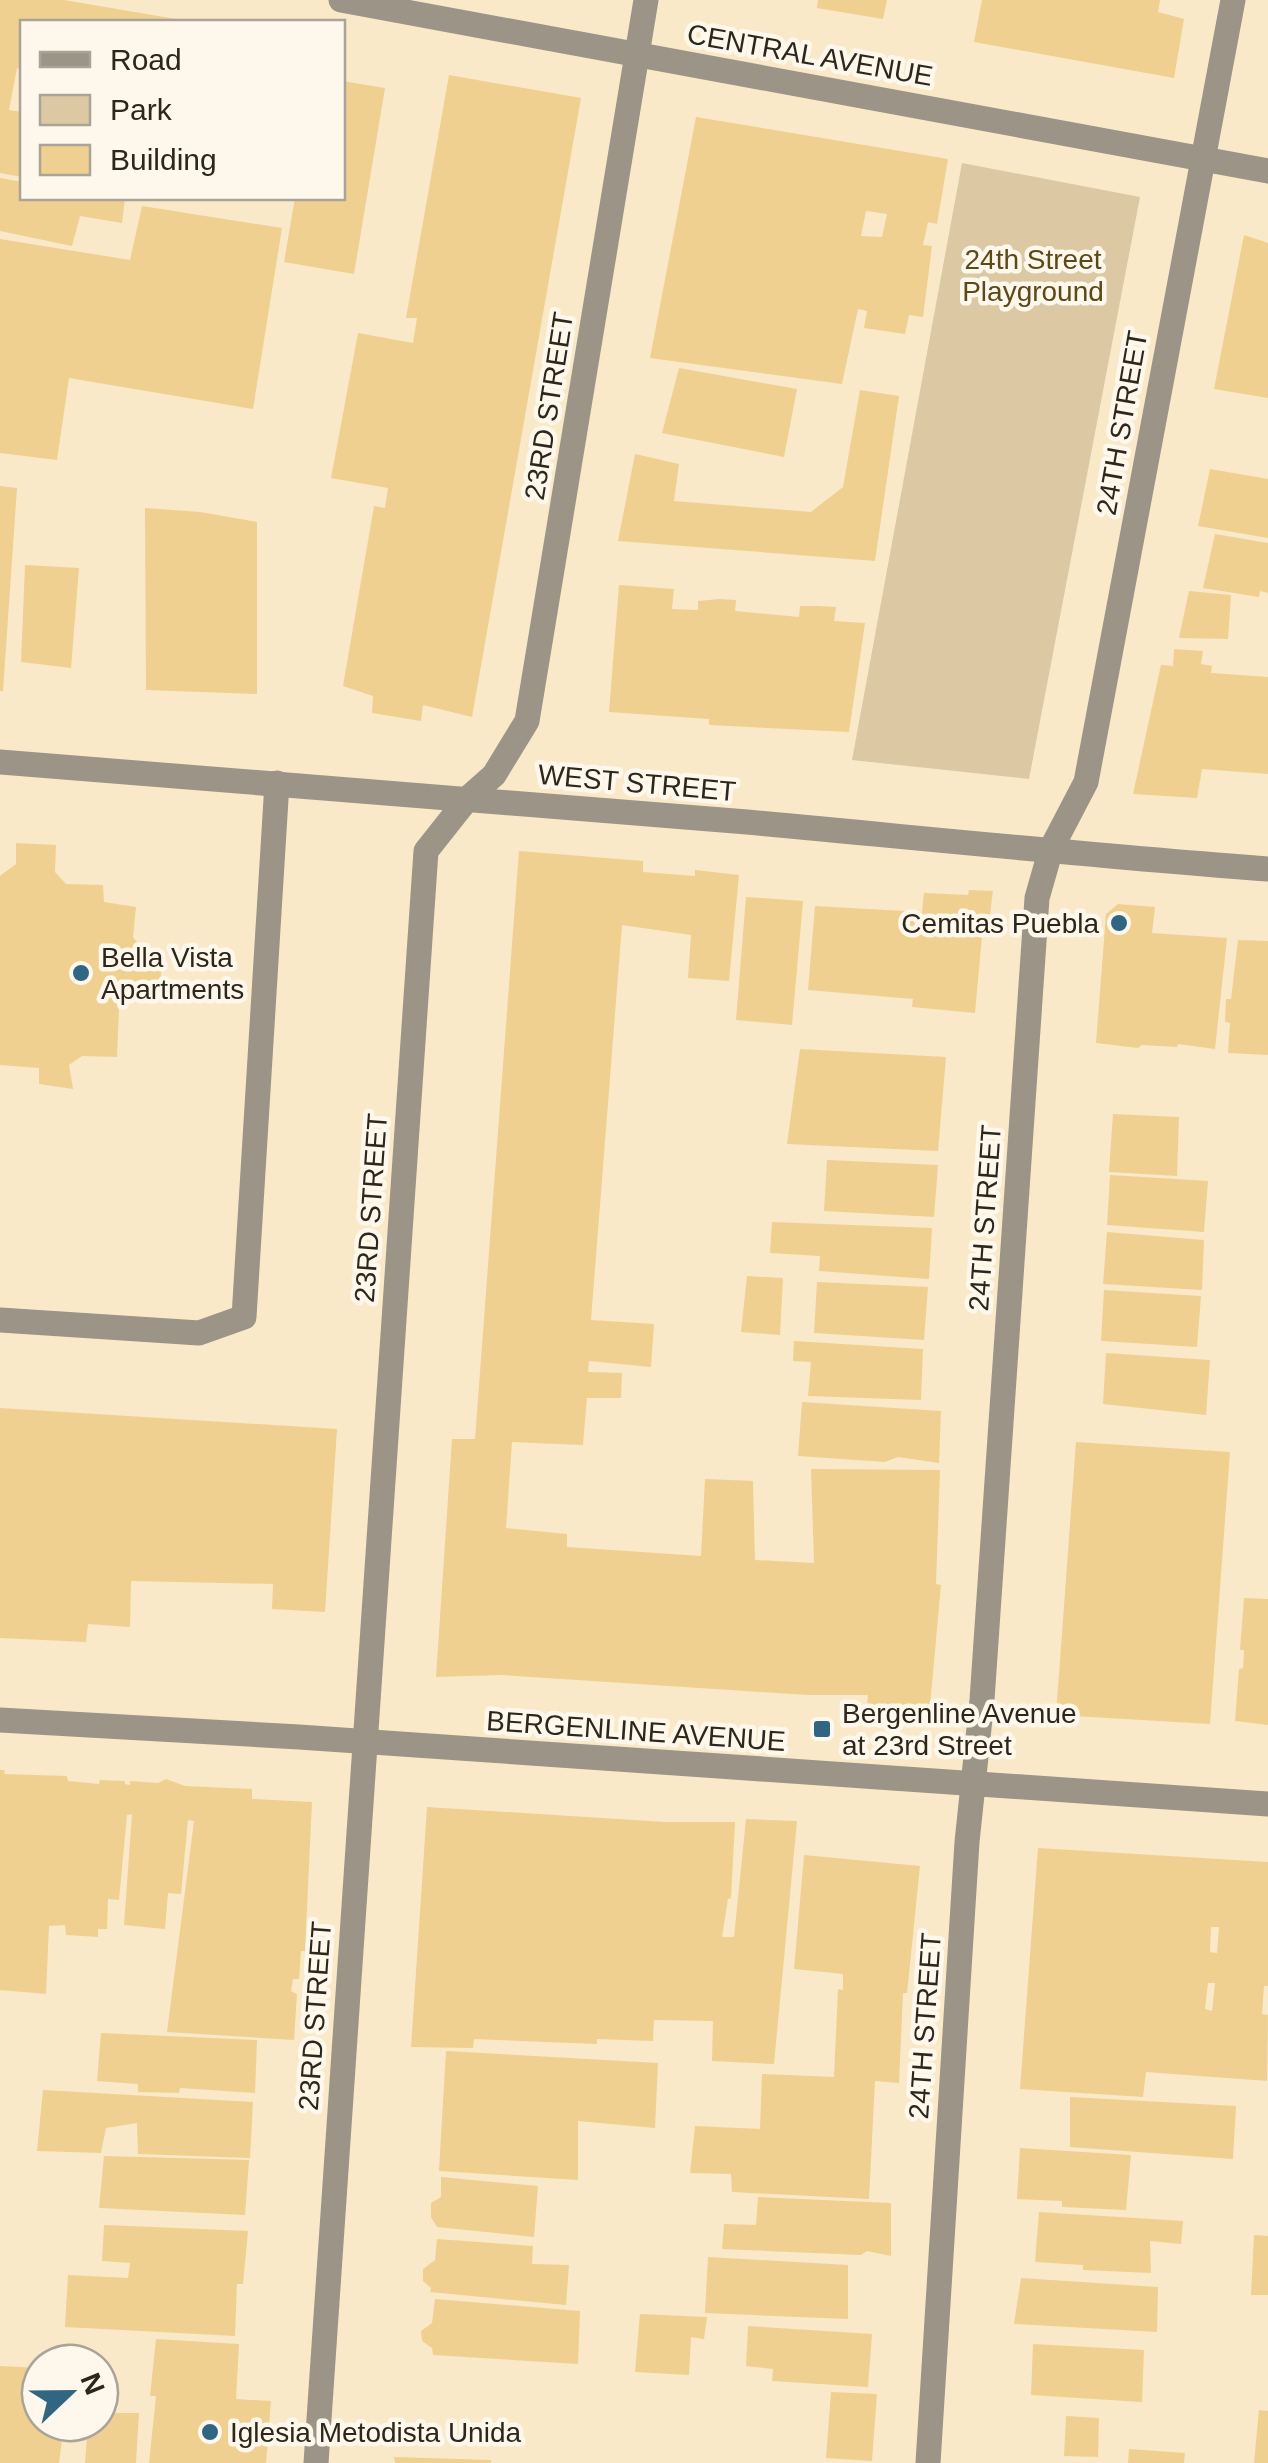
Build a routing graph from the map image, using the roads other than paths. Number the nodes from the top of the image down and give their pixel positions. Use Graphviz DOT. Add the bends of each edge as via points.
graph roads {
  1 [pos="342,0"];
  2 [pos="646,0"];
  3 [pos="1233,0"];
  4 [pos="636,54"];
  5 [pos="1202,158"];
  6 [pos="1268,171"];
  7 [pos="0,762"];
  8 [pos="277,784"];
  9 [pos="468,798"];
  10 [pos="1051,849"];
  11 [pos="1268,868"];
  12 [pos="0,1320"];
  13 [pos="0,1720"];
  14 [pos="364,1743"];
  15 [pos="974,1785"];
  16 [pos="1268,1804"];
  17 [pos="316,2463"];
  18 [pos="928,2463"];
  1 -- 4 [label="street, CENTRAL AVENUE"];
  2 -- 4 [label="street, 23RD STREET"];
  3 -- 5 [label="street, 24TH STREET"];
  4 -- 5 [label="street, CENTRAL AVENUE"];
  4 -- 9 [label="street, 23RD STREET" via="527,721 494,776"];
  5 -- 6 [label="street, CENTRAL AVENUE"];
  5 -- 10 [label="street, 24TH STREET" via="1086,782"];
  7 -- 8 [label="street, WEST STREET"];
  8 -- 9 [label="street, WEST STREET"];
  8 -- 12 [label="street" via="244,1316 198,1333"];
  9 -- 10 [label="street, WEST STREET"];
  9 -- 14 [label="street, 23RD STREET" via="426,851"];
  10 -- 11 [label="street, WEST STREET"];
  10 -- 15 [label="street, 24TH STREET" via="1037,898"];
  13 -- 14 [label="street, BERGENLINE AVENUE"];
  14 -- 15 [label="street, BERGENLINE AVENUE"];
  14 -- 17 [label="street, 23RD STREET"];
  15 -- 16 [label="street, BERGENLINE AVENUE"];
  15 -- 18 [label="street, 24TH STREET"];
}
